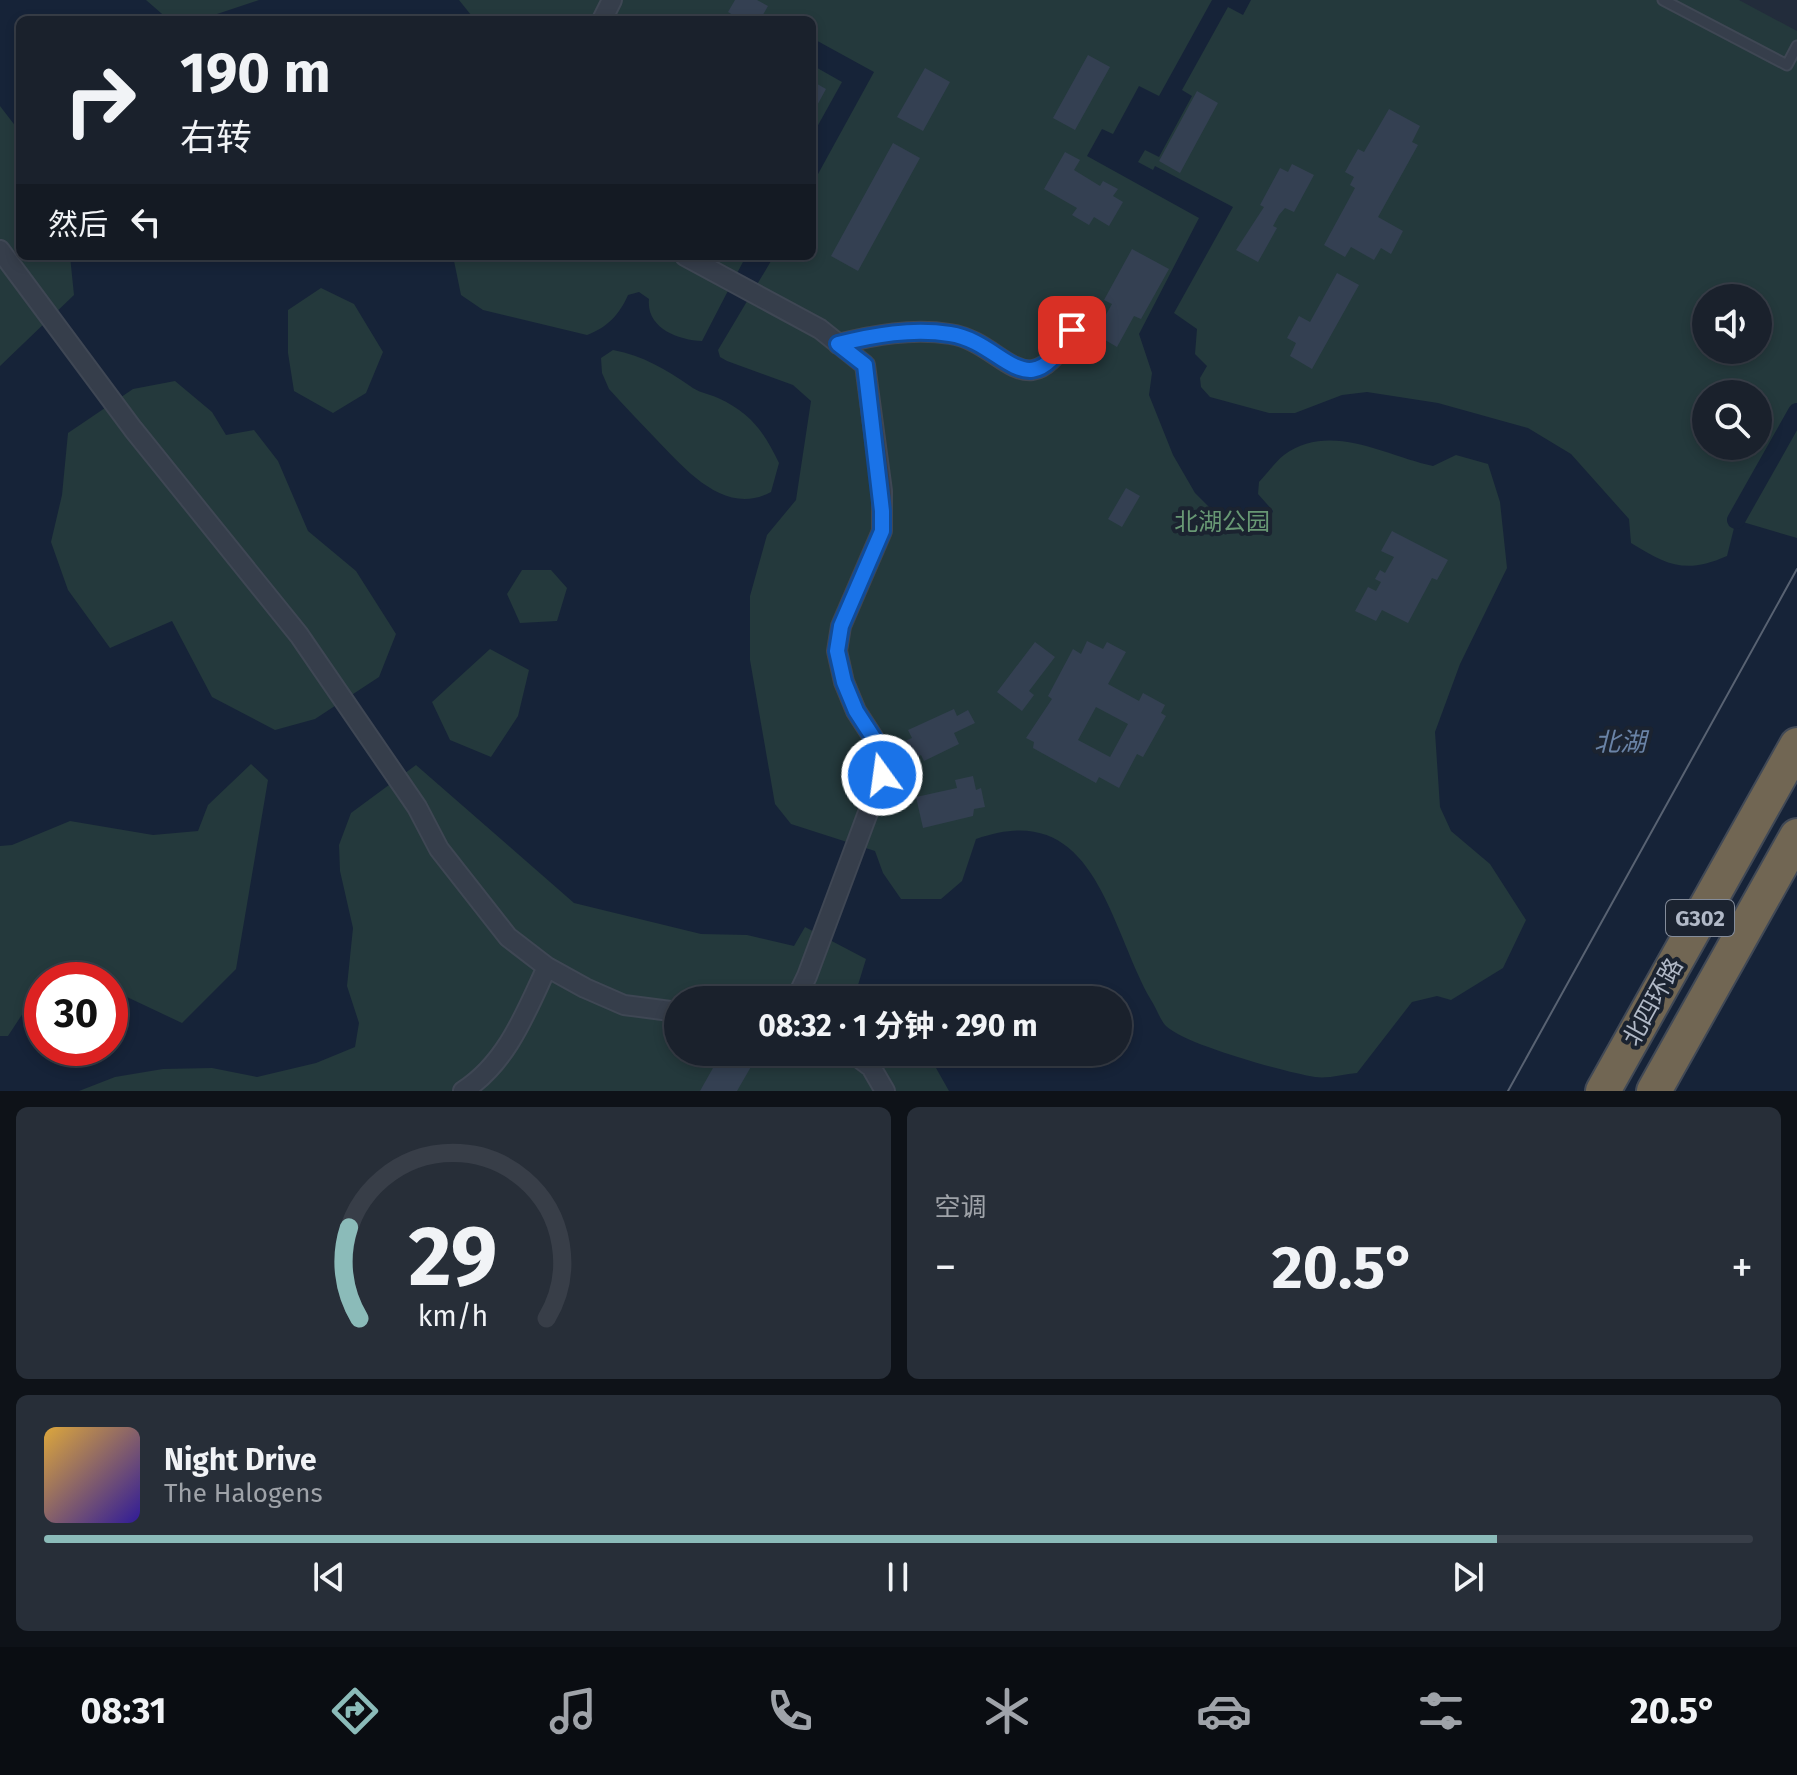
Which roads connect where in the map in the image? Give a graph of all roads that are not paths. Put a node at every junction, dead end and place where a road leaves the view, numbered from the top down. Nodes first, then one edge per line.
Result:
1 (1663, 0) edge
2 (1797, 46) edge
3 (0, 250) edge
4 (692, 260) edge
5 (1072, 330) dead end
6 (838, 344) junction
7 (1797, 745) edge
8 (1797, 836) edge
9 (547, 967) junction
10 (802, 986) edge
11 (664, 1010) edge
12 (870, 1066) edge
13 (463, 1091) edge
14 (885, 1091) edge
15 (1603, 1091) edge
16 (1654, 1091) edge

1 - 2 lane
3 - 9 street
4 - 6 street
5 - 6 street
6 - 10 street
7 - 15 highway, 北四环路 / G302
8 - 16 highway, 北四环路 / G302
9 - 11 street
9 - 13 street
12 - 14 street

